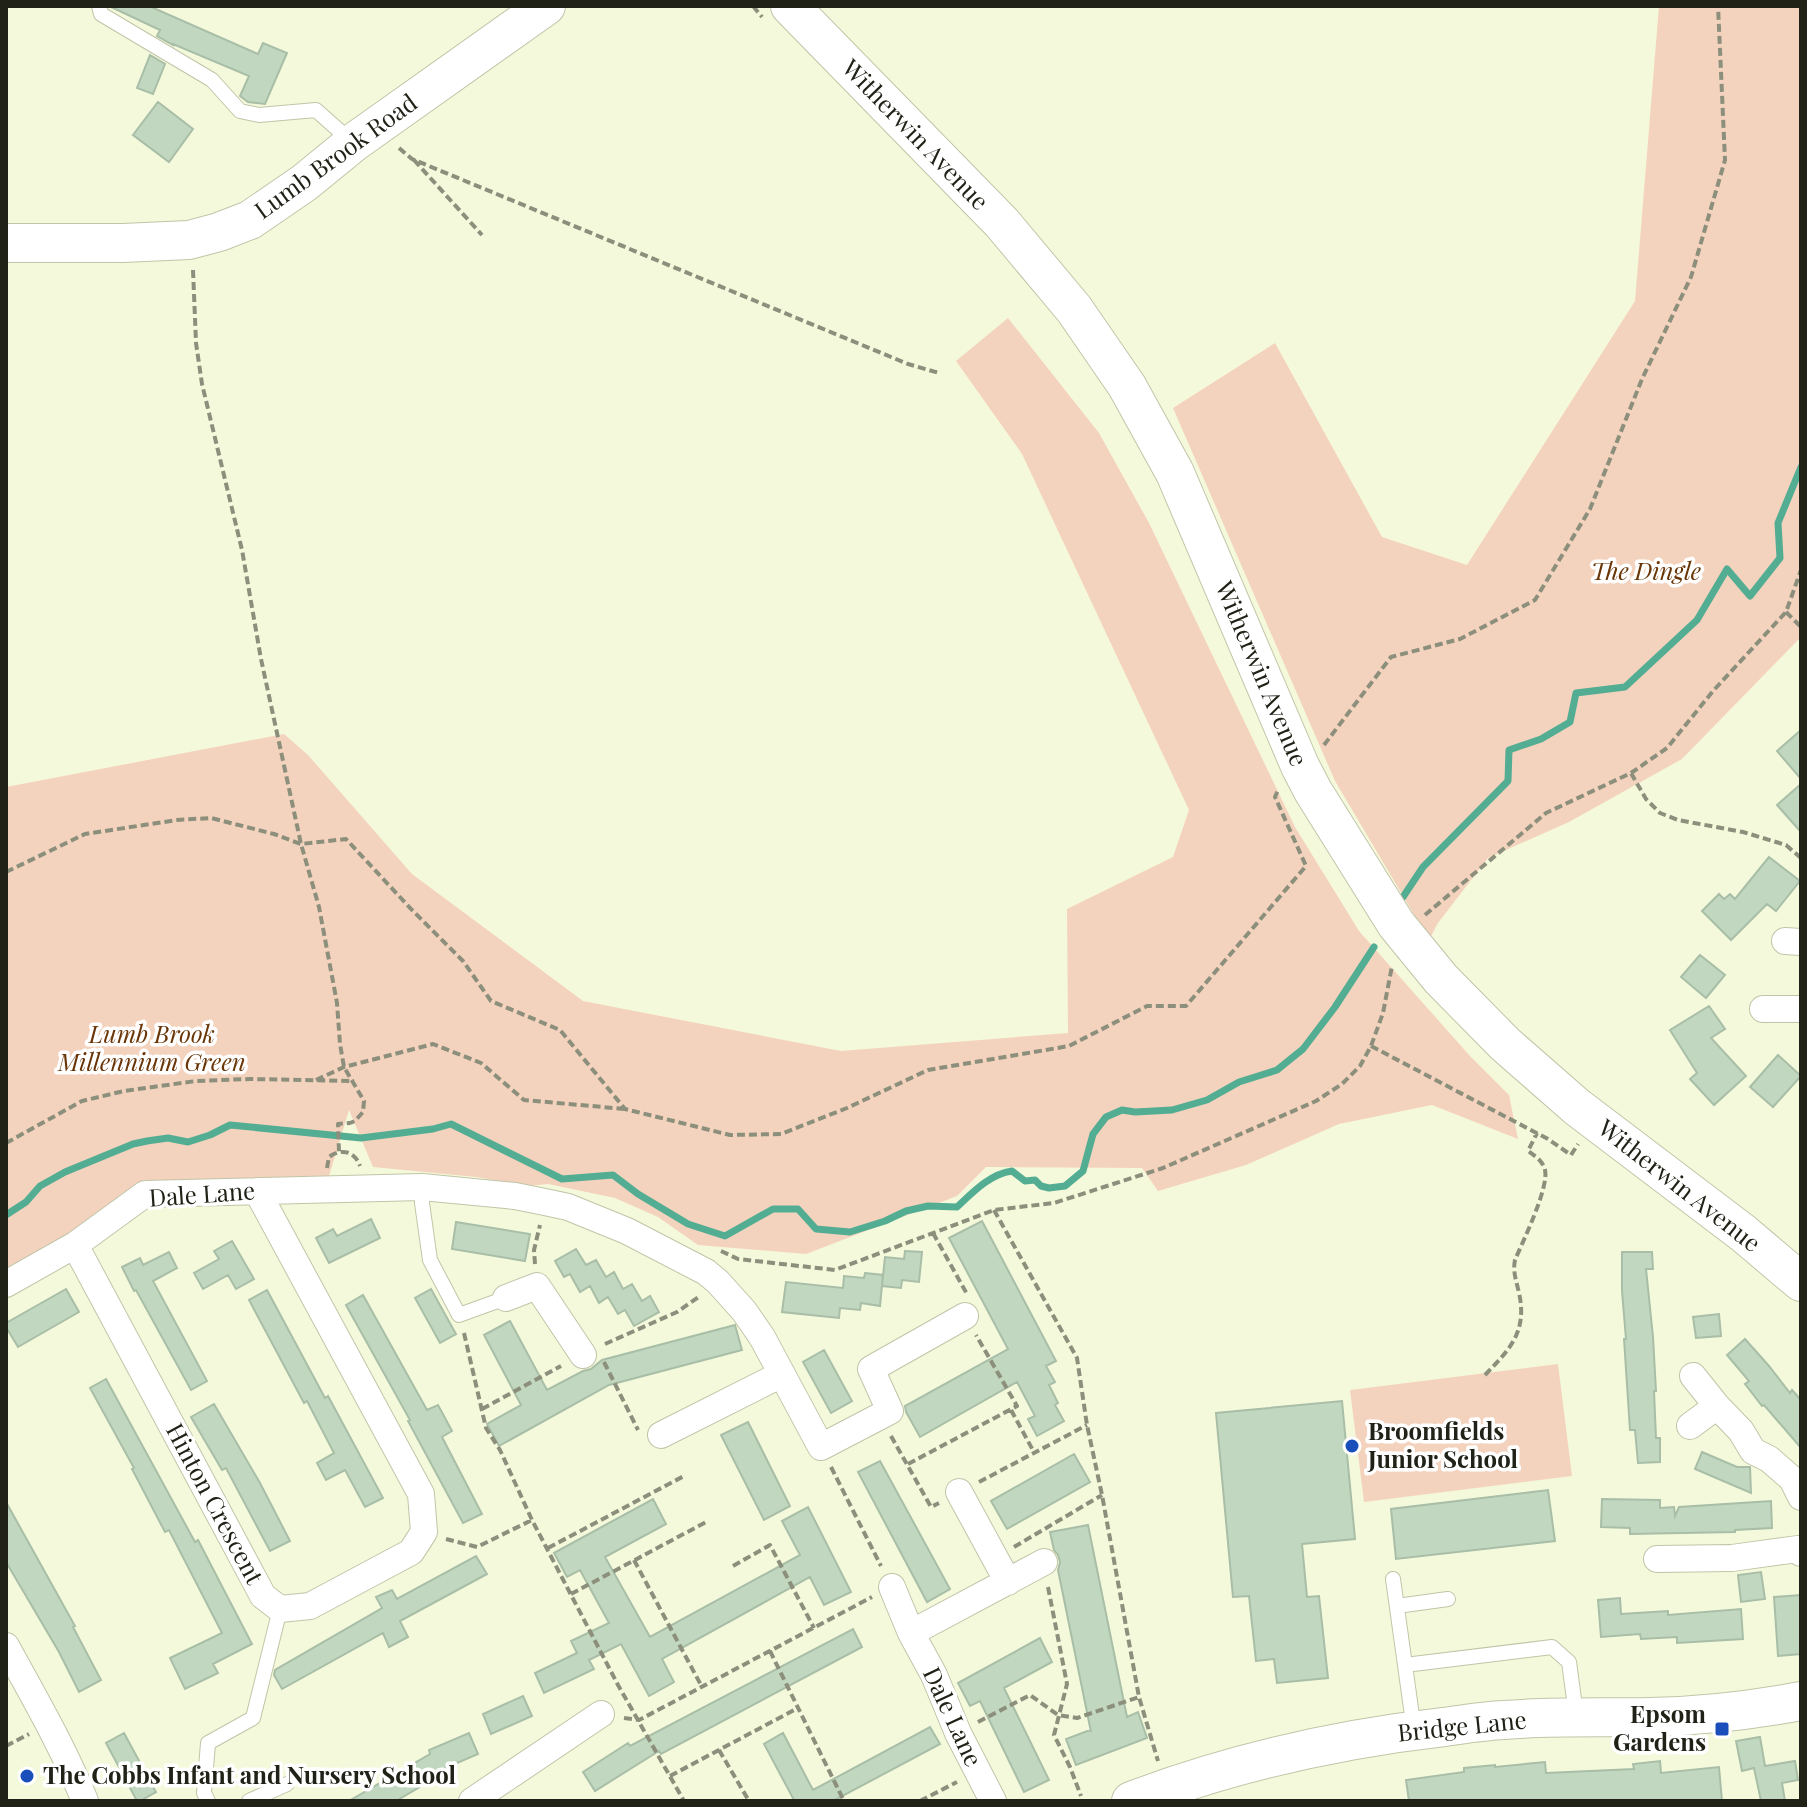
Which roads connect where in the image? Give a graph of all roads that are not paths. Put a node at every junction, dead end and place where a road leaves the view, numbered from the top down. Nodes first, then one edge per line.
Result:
1 (99, 6) edge
2 (546, 6) edge
3 (790, 6) edge
4 (367, 134) junction
5 (6, 243) edge
6 (1763, 1009) dead end
7 (1801, 1009) edge
8 (422, 1187) junction
9 (257, 1191) junction
10 (75, 1245) junction
11 (1801, 1282) edge
12 (6, 1284) edge
13 (506, 1298) joint
14 (969, 1309) road end
15 (594, 1358) road end
16 (782, 1374) junction
17 (1693, 1376) dead end
18 (1717, 1406) junction
19 (1690, 1426) dead end
20 (652, 1439) road end
21 (959, 1492) road end
22 (1801, 1497) edge
23 (1800, 1547) edge
24 (1657, 1559) dead end
25 (1044, 1562) road end
26 (1393, 1579) dead end
27 (1008, 1582) junction
28 (892, 1587) road end
29 (1448, 1599) dead end
30 (1397, 1606) junction
31 (280, 1609) junction
32 (911, 1633) junction
33 (6, 1646) edge
34 (1405, 1665) junction
35 (1801, 1701) edge
36 (601, 1714) dead end
37 (1576, 1718) junction
38 (1414, 1730) junction
39 (287, 1784) dead end
40 (206, 1797) edge
41 (85, 1801) edge
42 (190, 1801) edge
43 (249, 1801) edge
44 (472, 1801) edge
45 (993, 1801) edge
46 (1131, 1801) edge

1 - 4 lane
2 - 4 street, Lumb Brook Road
3 - 11 street, Witherwin Avenue
4 - 5 street, Lumb Brook Road
6 - 7 street
8 - 9 street, Dale Lane
8 - 13 lane
8 - 16 street, Dale Lane
9 - 10 street, Dale Lane
9 - 31 street, Hinton Crescent
10 - 12 street, Dale Lane
10 - 31 street, Hinton Crescent
13 - 15 street
14 - 16 street, Dale Lane
16 - 20 street
17 - 18 street
18 - 19 street
18 - 22 street
21 - 27 street
23 - 24 street
25 - 27 street
26 - 30 lane
27 - 32 street
28 - 32 street, Dale Lane
29 - 30 lane
30 - 34 lane
31 - 40 lane
32 - 45 street, Dale Lane
33 - 41 street
34 - 37 lane
34 - 38 lane
35 - 37 street, Bridge Lane
36 - 44 street
37 - 38 street, Bridge Lane
38 - 46 street, Bridge Lane
39 - 43 lane
40 - 42 lane

